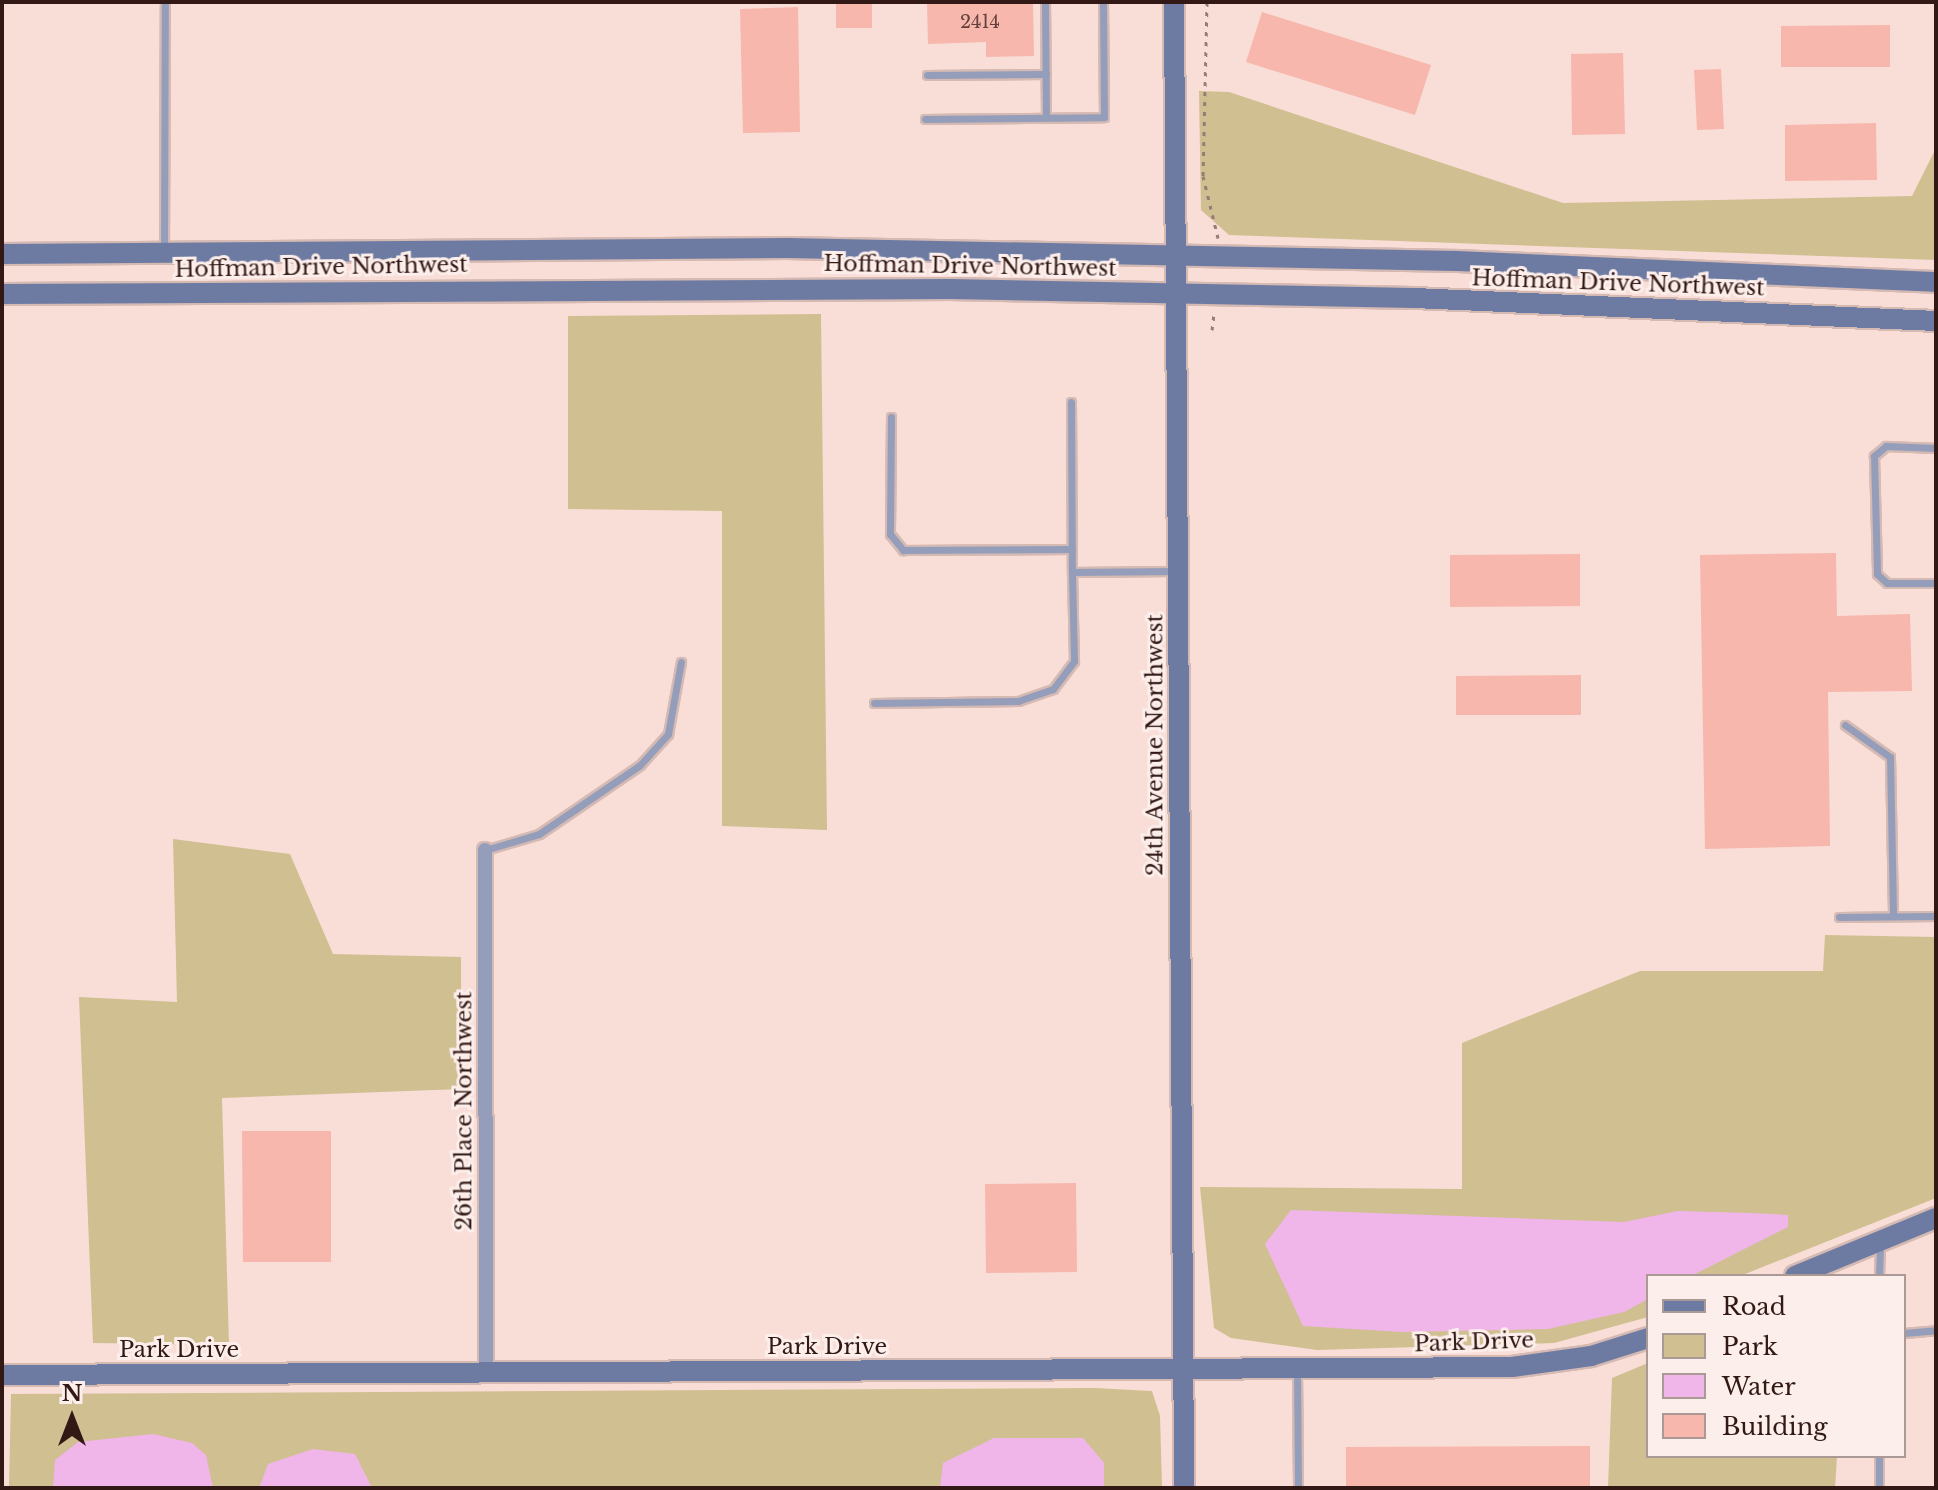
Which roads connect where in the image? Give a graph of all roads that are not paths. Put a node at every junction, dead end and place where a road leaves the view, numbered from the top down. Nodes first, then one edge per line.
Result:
1 (165, 2) edge
2 (1045, 2) edge
3 (1103, 2) edge
4 (1174, 2) edge
5 (1046, 74) junction
6 (927, 75) dead end
7 (1046, 117) junction
8 (925, 119) dead end
9 (164, 252) junction
10 (1176, 253) junction
11 (2, 254) edge
12 (1936, 282) edge
13 (1176, 293) junction
14 (2, 294) edge
15 (1936, 321) edge
16 (1071, 402) dead end
17 (891, 417) dead end
18 (1936, 448) edge
19 (1072, 549) junction
20 (1178, 571) junction
21 (1072, 572) junction
22 (1936, 583) edge
23 (681, 662) dead end
24 (874, 703) dead end
25 (1845, 725) dead end
26 (485, 850) joint
27 (1893, 916) junction
28 (1936, 916) edge
29 (1839, 917) dead end
30 (1936, 1218) edge
31 (1880, 1240) junction
32 (1800, 1274) edge
33 (1879, 1274) edge
34 (1936, 1330) edge
35 (1906, 1333) edge
36 (1646, 1338) edge
37 (1297, 1368) junction
38 (1183, 1369) junction
39 (486, 1373) junction
40 (2, 1375) edge
41 (1879, 1458) edge
42 (1184, 1488) edge
43 (1298, 1488) edge
44 (1879, 1488) edge

1 - 9 lane
2 - 5 lane
3 - 7 lane
4 - 10 main road, 24th Avenue Northwest
5 - 6 lane
5 - 7 lane
7 - 8 lane
9 - 10 main road, Hoffman Drive Northwest
9 - 11 main road, Hoffman Drive Northwest
10 - 12 main road, Hoffman Drive Northwest
10 - 13 main road, 24th Avenue Northwest
13 - 14 main road, Hoffman Drive Northwest
13 - 15 main road, Hoffman Drive Northwest
13 - 20 main road, 24th Avenue Northwest
16 - 19 lane
17 - 19 lane
18 - 22 lane
19 - 21 lane
20 - 21 lane
20 - 38 main road, 24th Avenue Northwest
21 - 24 lane
23 - 26 lane
25 - 27 lane
26 - 39 street, 26th Place Northwest
27 - 28 lane
27 - 29 lane
30 - 31 main road
31 - 32 main road
31 - 33 lane
34 - 35 lane
36 - 37 main road, Park Drive
37 - 38 main road, Park Drive
37 - 43 lane
38 - 39 main road, Park Drive
38 - 42 main road, 24th Avenue Northwest
39 - 40 main road, Park Drive
41 - 44 lane

